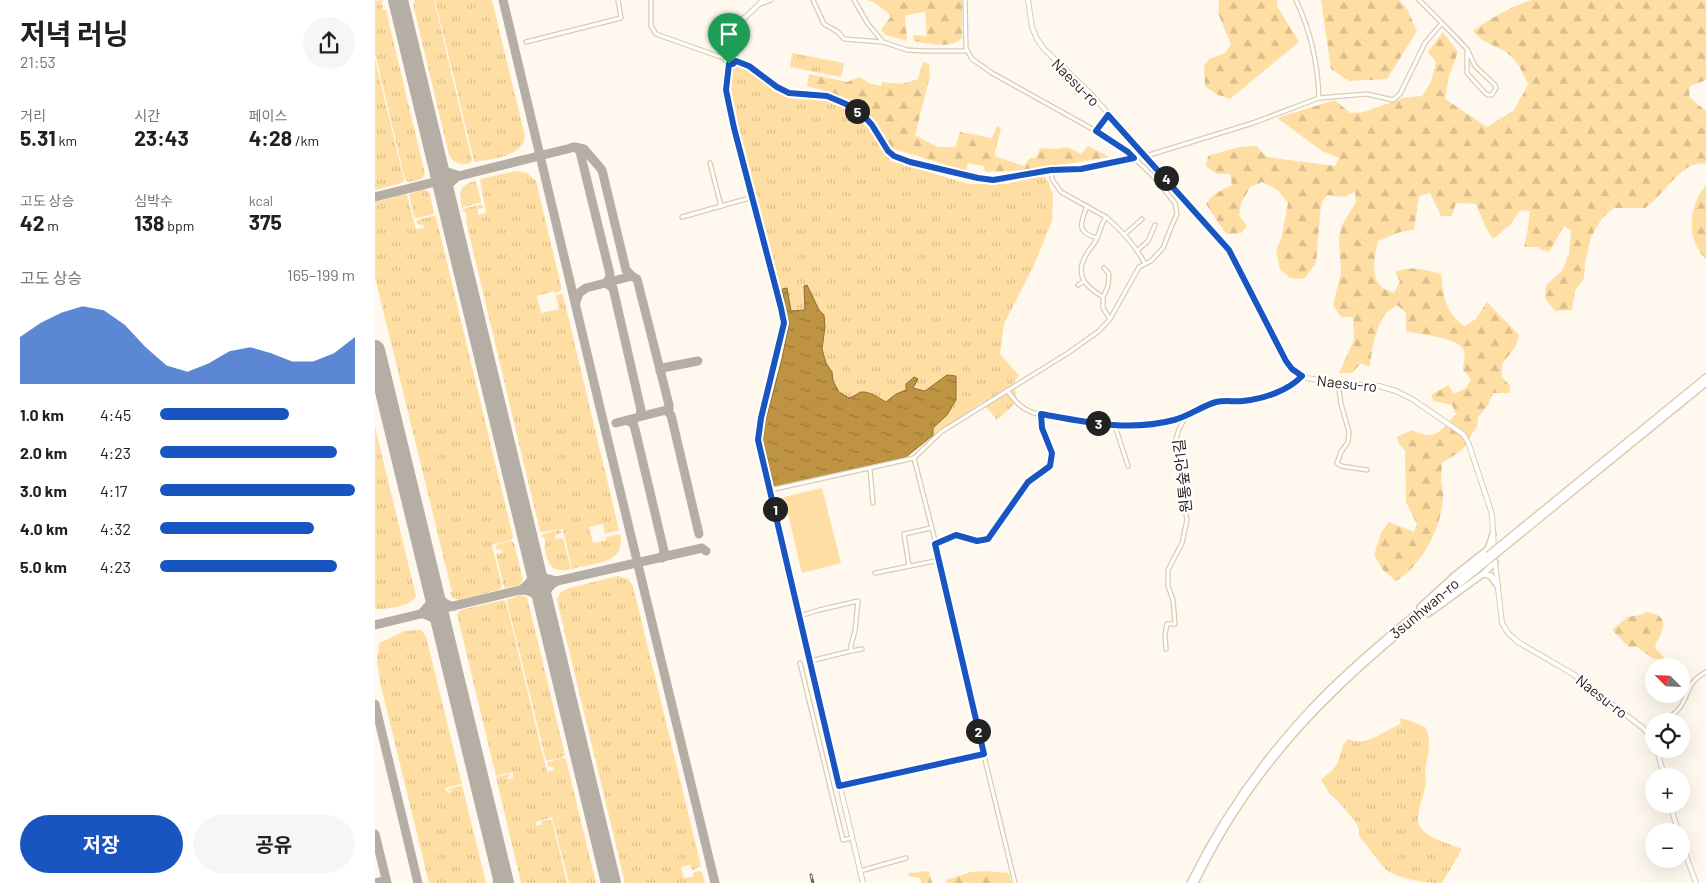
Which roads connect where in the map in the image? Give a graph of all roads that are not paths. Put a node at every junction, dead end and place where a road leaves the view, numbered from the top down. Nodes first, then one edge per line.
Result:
1 (618, 0) edge
2 (651, 0) edge
3 (763, 0) edge
4 (771, 0) edge
5 (813, 0) edge
6 (854, 0) edge
7 (965, 0) edge
8 (1029, 0) edge
9 (1296, 0) edge
10 (1419, 0) edge
11 (758, 5) junction
12 (1442, 23) junction
13 (526, 42) dead end
14 (883, 42) junction
15 (1467, 48) junction
16 (967, 51) junction
17 (732, 54) junction
18 (725, 59) junction
19 (736, 61) junction
20 (729, 64) junction
21 (1319, 98) junction
22 (1108, 115) junction
23 (1096, 131) junction
24 (1145, 156) junction
25 (1134, 158) junction
26 (710, 163) dead end
27 (1051, 170) junction
28 (753, 197) junction
29 (721, 206) junction
30 (1087, 206) junction
31 (682, 217) dead end
32 (1106, 217) junction
33 (1142, 219) dead end
34 (1155, 225) dead end
35 (1125, 235) junction
36 (1097, 238) junction
37 (1137, 251) junction
38 (1145, 264) junction
39 (1104, 268) dead end
40 (1083, 282) junction
41 (1078, 285) dead end
42 (1103, 297) junction
43 (1110, 319) junction
44 (1302, 376) junction
45 (1706, 377) edge
46 (1338, 383) junction
47 (1706, 383) edge
48 (1007, 390) junction
49 (1041, 414) junction
50 (1186, 416) junction
51 (1115, 426) junction
52 (913, 458) junction
53 (1128, 466) dead end
54 (870, 469) junction
55 (1367, 470) dead end
56 (770, 490) junction
57 (873, 503) dead end
58 (931, 528) junction
59 (1493, 534) junction
60 (935, 544) junction
61 (1498, 549) junction
62 (1490, 558) junction
63 (939, 560) junction
64 (909, 566) junction
65 (875, 573) dead end
66 (1483, 574) junction
67 (1497, 585) junction
68 (800, 616) junction
69 (1395, 634) junction
70 (862, 649) dead end
71 (1166, 649) dead end
72 (851, 651) junction
73 (809, 661) junction
74 (800, 663) dead end
75 (1706, 672) edge
76 (1674, 713) edge
77 (1645, 731) edge
78 (984, 754) junction
79 (839, 786) junction
80 (852, 838) junction
81 (906, 858) dead end
82 (1690, 867) edge
83 (860, 872) junction
84 (863, 883) edge
85 (1015, 883) edge
86 (1190, 883) edge
87 (1195, 883) edge
88 (1696, 883) edge

1 - 13 street
2 - 18 street
3 - 11 street
4 - 11 street
5 - 14 street
6 - 14 street
7 - 16 street
8 - 22 street, Naesu-ro
9 - 21 street
10 - 12 street
11 - 17 street
12 - 15 street
12 - 21 street
14 - 16 street
15 - 15 street
16 - 23 street
17 - 18 street
17 - 19 street
18 - 20 street
19 - 20 street
19 - 27 street
20 - 28 street
21 - 24 street
22 - 23 street
22 - 24 street, Naesu-ro
23 - 25 street
24 - 44 street, Naesu-ro
25 - 27 street
25 - 38 street
26 - 29 street
27 - 30 street
28 - 29 street
28 - 56 street
29 - 31 street
30 - 32 street
30 - 36 street
32 - 35 street
32 - 36 street
33 - 35 street
34 - 37 street
35 - 37 street
36 - 40 street
37 - 38 street
38 - 43 street
39 - 42 street
40 - 41 street
40 - 42 street
42 - 43 street
43 - 48 street
44 - 46 street, Naesu-ro
44 - 50 street
45 - 61 highway, 3sunhwan-ro
46 - 55 street
46 - 59 street, Naesu-ro
47 - 61 highway, 3sunhwan-ro
48 - 49 street
48 - 52 street
49 - 51 street
49 - 60 street
50 - 51 street
50 - 71 street, 원통숲안1길
51 - 53 street
52 - 54 street
52 - 58 street
54 - 56 street
54 - 57 street
56 - 68 street
58 - 60 street
58 - 64 street
59 - 61 street, Naesu-ro
59 - 62 highway
60 - 63 street
61 - 62 highway, 3sunhwan-ro, bridge
61 - 62 street, Naesu-ro
62 - 66 highway
62 - 67 street, Naesu-ro
62 - 69 highway, 3sunhwan-ro
63 - 64 street
63 - 78 street
64 - 65 street
66 - 67 highway
66 - 69 highway
67 - 77 street, Naesu-ro
68 - 72 street
68 - 73 street
69 - 86 highway, 3sunhwan-ro
69 - 87 highway, 3sunhwan-ro
70 - 72 street
72 - 73 street
73 - 79 street
74 - 80 street
75 - 76 street
78 - 79 street
78 - 85 street
79 - 80 street
80 - 83 street
81 - 83 street
82 - 88 street
83 - 84 street

